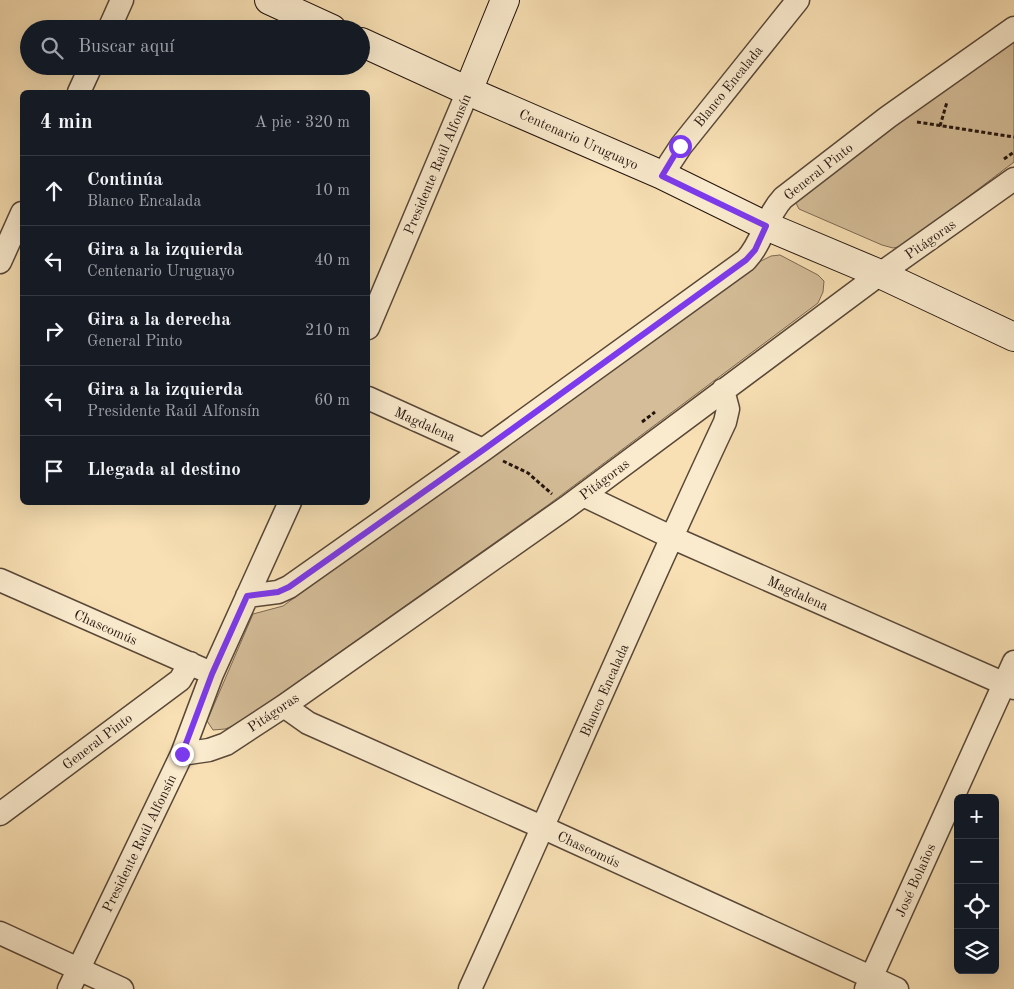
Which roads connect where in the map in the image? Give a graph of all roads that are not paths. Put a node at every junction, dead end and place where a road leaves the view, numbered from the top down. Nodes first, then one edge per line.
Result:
1 (122, 0) edge
2 (269, 0) edge
3 (505, 0) edge
4 (798, 0) edge
5 (112, 20) edge
6 (312, 20) edge
7 (1014, 28) edge
8 (370, 46) edge
9 (87, 75) edge
10 (80, 90) edge
11 (468, 91) junction
12 (662, 176) junction
13 (1014, 179) edge
14 (20, 217) edge
15 (766, 226) junction
16 (12, 234) edge
17 (0, 262) edge
18 (880, 274) junction
19 (370, 323) edge
20 (1014, 337) edge
21 (723, 390) junction
22 (370, 399) edge
23 (483, 450) junction
24 (575, 501) junction
25 (289, 505) edge
26 (671, 537) junction
27 (0, 580) edge
28 (247, 596) junction
29 (1014, 662) edge
30 (190, 663) junction
31 (212, 674) junction
32 (1009, 686) edge
33 (284, 706) junction
34 (182, 754) junction
35 (0, 814) edge
36 (544, 828) junction
37 (0, 933) edge
38 (74, 979) edge
39 (868, 983) edge
40 (122, 989) edge
41 (470, 989) edge
42 (897, 989) edge

1 - 5 street
2 - 6 main road
3 - 11 main road, Presidente Raúl Alfonsín
4 - 12 street, Blanco Encalada
7 - 15 street, General Pinto
8 - 11 main road, Centenario Uruguayo
9 - 10 street
11 - 12 main road, Centenario Uruguayo
11 - 19 street, Presidente Raúl Alfonsín
12 - 15 main road, Centenario Uruguayo
13 - 18 street, Pitágoras
14 - 16 street
15 - 18 main road, Centenario Uruguayo
15 - 23 street, General Pinto
16 - 17 street
18 - 20 main road, Centenario Uruguayo
18 - 21 street, Pitágoras
21 - 24 street, Pitágoras
21 - 26 street, Blanco Encalada
22 - 23 street, Magdalena
23 - 28 street, General Pinto
24 - 26 street, Magdalena
24 - 33 street, Pitágoras
25 - 28 street, Presidente Raúl Alfonsín
26 - 32 street, Magdalena
26 - 36 street, Blanco Encalada
27 - 30 street, Chascomús
28 - 31 street, Presidente Raúl Alfonsín
29 - 32 street, José Bolaños
30 - 31 street, Chascomús
30 - 35 street, General Pinto
31 - 34 street, Presidente Raúl Alfonsín
32 - 39 street, José Bolaños
33 - 34 street, Pitágoras
33 - 36 street, Chascomús
34 - 38 street, Presidente Raúl Alfonsín
36 - 39 street, Chascomús
36 - 41 street, Blanco Encalada
37 - 38 street
38 - 40 street
39 - 42 street, Chascomús

